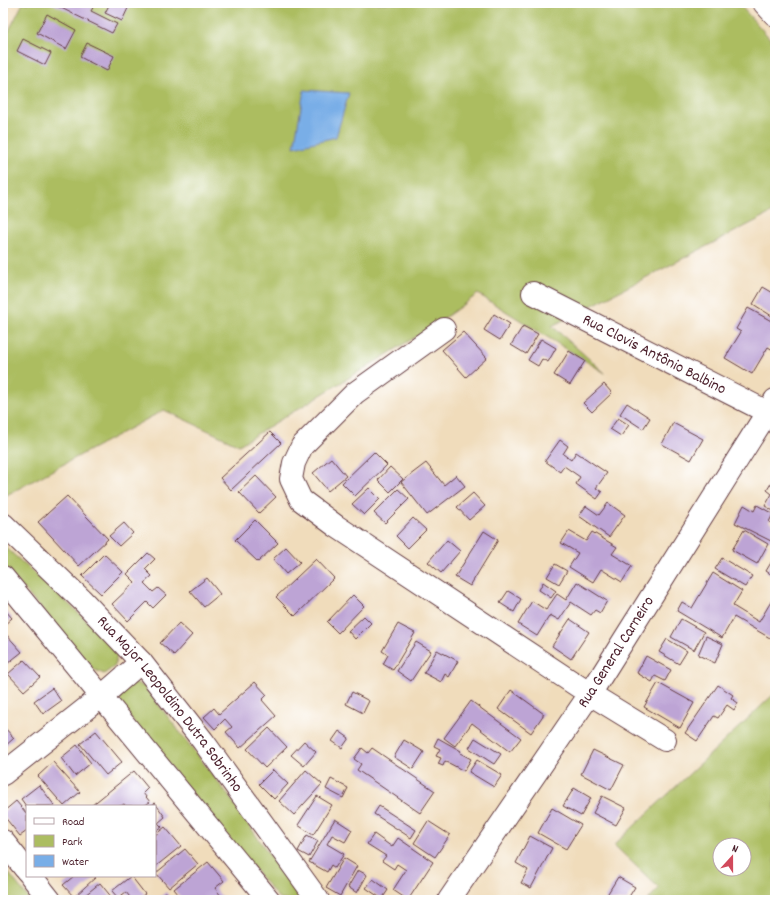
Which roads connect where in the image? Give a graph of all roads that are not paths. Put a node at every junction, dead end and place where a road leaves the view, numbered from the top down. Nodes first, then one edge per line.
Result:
1 (764, 3) edge
2 (775, 15) edge
3 (533, 293) dead end
4 (444, 328) dead end
5 (772, 409) edge
6 (3, 524) edge
7 (3, 577) edge
8 (141, 662) junction
9 (590, 694) junction
10 (102, 696) junction
11 (665, 740) dead end
12 (3, 774) edge
13 (3, 841) edge
14 (26, 870) edge
15 (32, 877) edge
16 (50, 900) edge
17 (269, 900) edge
18 (318, 900) edge
19 (449, 900) edge

1 - 2 main road
3 - 5 main road, Rua Clovis Antônio Balbino
4 - 9 main road
5 - 9 main road, Rua General Carneiro
6 - 8 main road, Rua Major Leopoldino Dutra Sobrinho
7 - 10 main road
8 - 10 main road
8 - 18 main road, Rua Major Leopoldino Dutra Sobrinho
9 - 11 main road
9 - 19 main road, Rua General Carneiro
10 - 12 main road
10 - 17 main road
13 - 14 main road
15 - 16 main road

